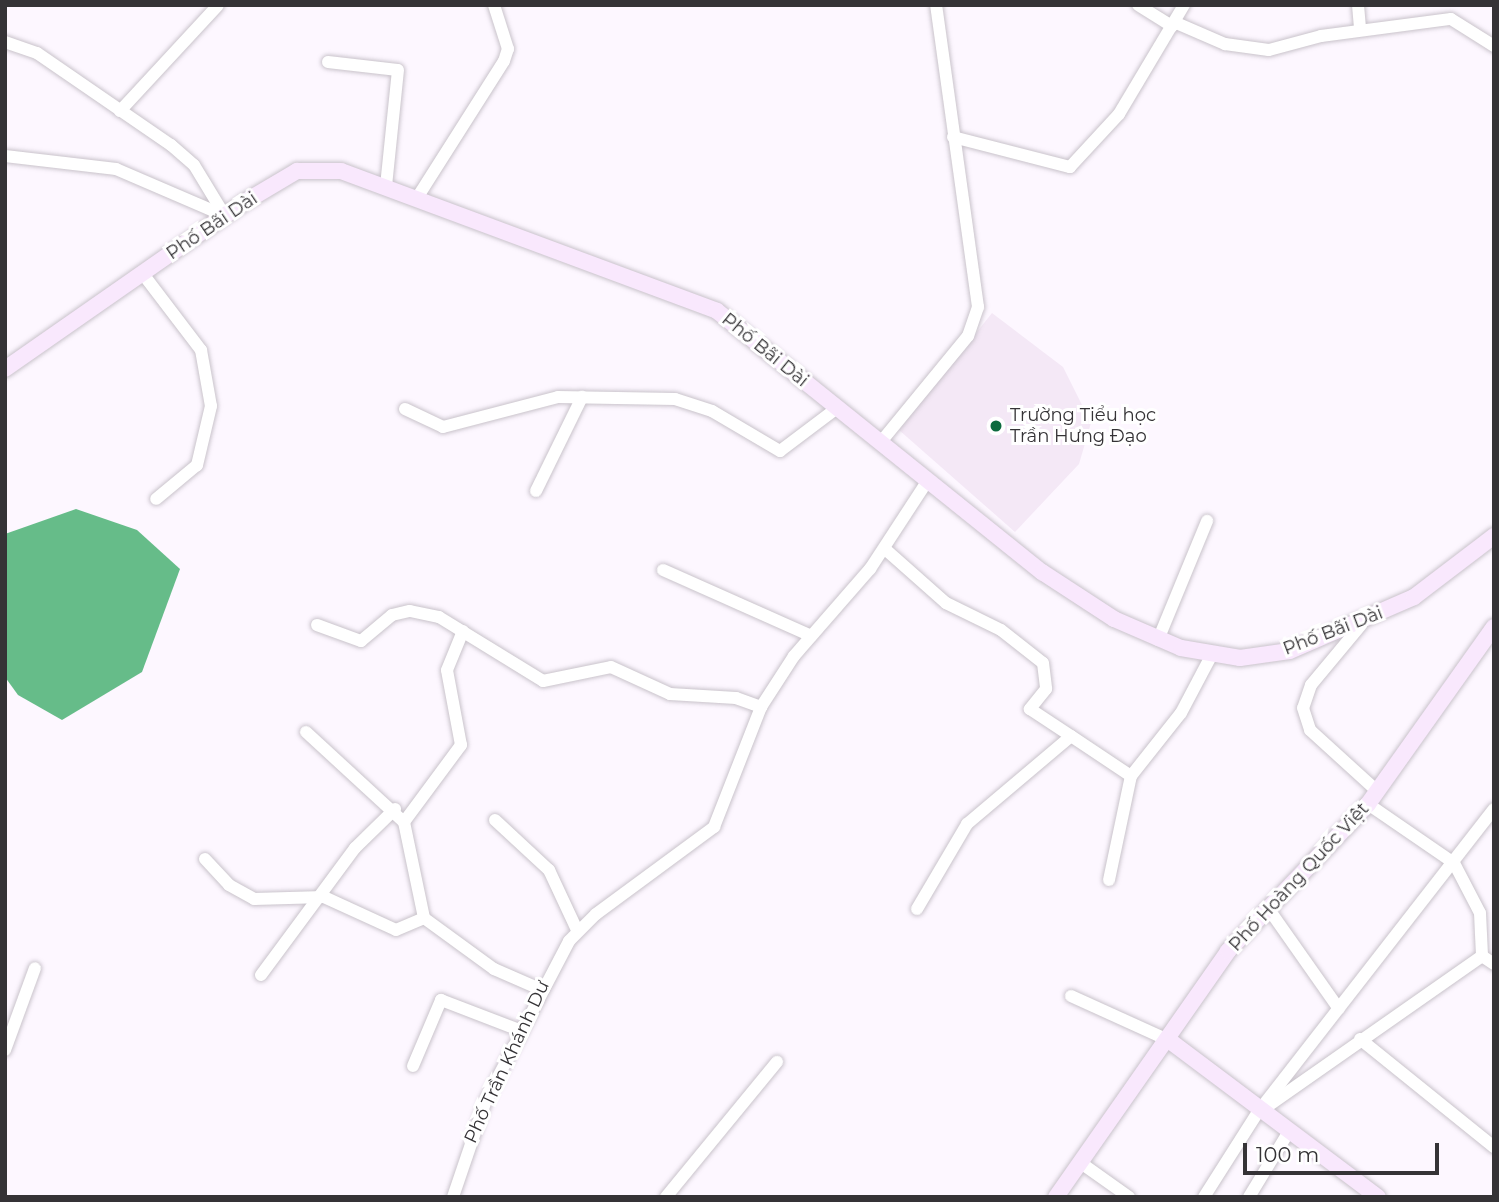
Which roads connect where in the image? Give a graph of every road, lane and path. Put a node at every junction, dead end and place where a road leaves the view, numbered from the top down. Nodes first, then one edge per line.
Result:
1 (218, 5) edge
2 (494, 5) edge
3 (936, 5) edge
4 (1138, 5) edge
5 (1184, 5) edge
6 (1359, 5) edge
7 (1173, 24) junction
8 (1360, 29) junction
9 (5, 42) edge
10 (1494, 46) edge
11 (328, 62) dead end
12 (120, 111) junction
13 (953, 137) junction
14 (5, 156) edge
15 (386, 187) junction
16 (417, 198) junction
17 (225, 216) junction
18 (144, 274) junction
19 (5, 369) edge
20 (582, 397) junction
21 (837, 408) junction
22 (405, 409) dead end
23 (880, 443) junction
24 (928, 480) junction
25 (536, 491) dead end
26 (156, 499) dead end
27 (1207, 522) dead end
28 (1494, 536) edge
29 (885, 549) junction
30 (663, 570) dead end
31 (317, 625) dead end
32 (1361, 625) junction
33 (463, 631) junction
34 (1491, 635) edge
35 (811, 636) junction
36 (1158, 640) junction
37 (1211, 656) junction
38 (761, 707) junction
39 (306, 732) dead end
40 (1071, 736) junction
41 (1131, 776) junction
42 (1372, 797) junction
43 (395, 809) junction
44 (1494, 809) edge
45 (495, 820) dead end
46 (404, 822) junction
47 (205, 859) dead end
48 (1454, 863) junction
49 (1109, 880) dead end
50 (324, 897) junction
51 (1268, 908) junction
52 (917, 909) dead end
53 (424, 918) junction
54 (577, 930) junction
55 (1482, 956) junction
56 (1494, 964) edge
57 (35, 968) dead end
58 (261, 975) dead end
59 (540, 989) junction
60 (1071, 996) dead end
61 (1339, 1009) junction
62 (519, 1030) junction
63 (1360, 1039) junction
64 (1170, 1041) junction
65 (5, 1050) edge
66 (777, 1062) dead end
67 (413, 1066) dead end
68 (1258, 1112) junction
69 (1288, 1133) junction
70 (1494, 1147) edge
71 (1081, 1163) junction
72 (453, 1197) edge
73 (667, 1197) edge
74 (1056, 1197) edge
75 (1129, 1197) edge
76 (1204, 1197) edge
77 (1249, 1197) edge
78 (1378, 1197) edge

1 - 12 street
2 - 16 street
3 - 13 street
4 - 7 street
5 - 7 street
6 - 8 street
7 - 8 street
7 - 13 street
8 - 10 street
9 - 12 street
11 - 15 street
12 - 17 street
13 - 23 street
14 - 17 street
15 - 16 street, Phố Bãi Dài
15 - 17 street, Phố Bãi Dài
16 - 21 street, Phố Bãi Dài
17 - 18 street, Phố Bãi Dài
18 - 19 street, Phố Bãi Dài
18 - 26 street
20 - 21 street
20 - 22 street
20 - 25 street
21 - 23 street, Phố Bãi Dài
23 - 24 street, Phố Bãi Dài
24 - 29 street, Phố Trần Khánh Dư
24 - 36 street, Phố Bãi Dài
27 - 36 street
28 - 32 street, Phố Bãi Dài
29 - 35 street, Phố Trần Khánh Dư
29 - 40 street
30 - 35 street
31 - 33 street
32 - 37 street, Phố Bãi Dài
32 - 42 street
33 - 38 street
33 - 46 street
34 - 42 street, Phố Hoàng Quốc Việt
35 - 38 street, Phố Trần Khánh Dư
36 - 37 street, Phố Bãi Dài
37 - 41 street
38 - 54 street, Phố Trần Khánh Dư
39 - 43 street
40 - 41 street
40 - 52 street
41 - 49 street
42 - 48 street
42 - 51 street, Phố Hoàng Quốc Việt
43 - 46 street
43 - 50 street
44 - 48 street
45 - 54 street
46 - 53 street
47 - 50 street
48 - 55 street
48 - 61 street
50 - 53 street
50 - 58 street
51 - 61 street
51 - 64 street, Phố Hoàng Quốc Việt
53 - 59 street
54 - 59 street, Phố Trần Khánh Dư
55 - 56 street
55 - 63 street
57 - 65 street
59 - 62 street, Phố Trần Khánh Dư
60 - 64 street
61 - 68 street
62 - 67 street
62 - 72 street, Phố Trần Khánh Dư
63 - 68 street
63 - 70 street
64 - 68 street
64 - 71 street, Phố Hoàng Quốc Việt
66 - 73 street
68 - 69 street
68 - 76 street
69 - 77 street
69 - 78 street
71 - 74 street, Phố Hoàng Quốc Việt
71 - 75 street

